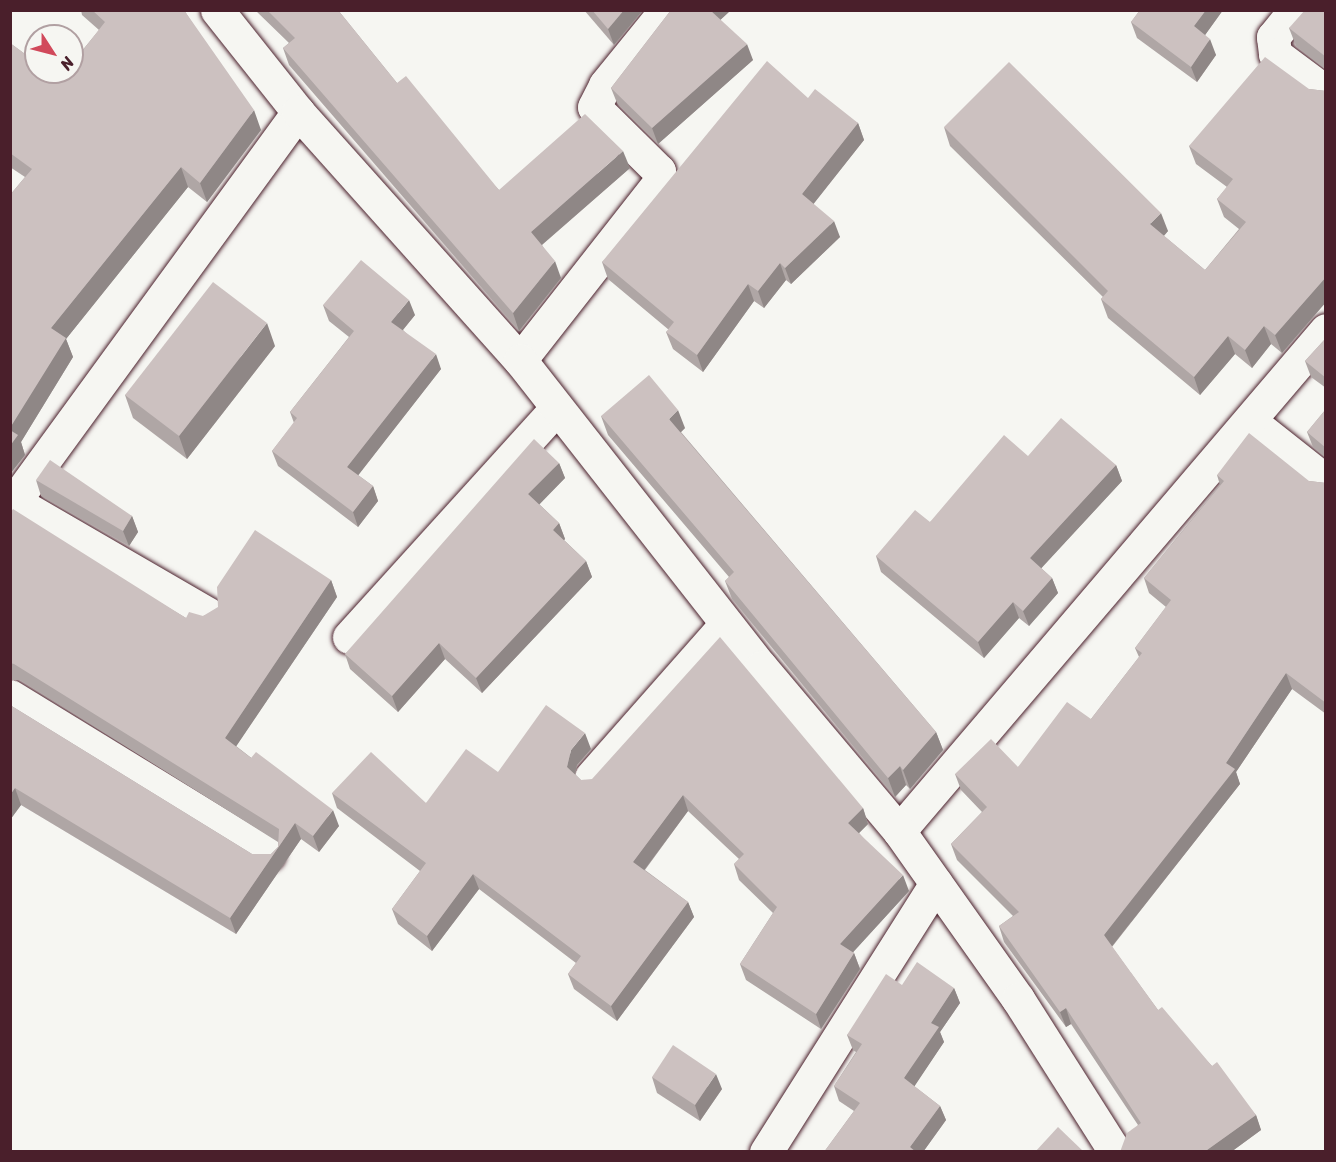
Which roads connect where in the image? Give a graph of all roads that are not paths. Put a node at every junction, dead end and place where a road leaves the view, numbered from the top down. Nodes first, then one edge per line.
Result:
1 (217, 10) edge
2 (666, 10) edge
3 (1295, 10) edge
4 (1326, 92) edge
5 (298, 112) junction
6 (1326, 330) edge
7 (520, 360) junction
8 (556, 409) junction
9 (1250, 421) junction
10 (1326, 481) edge
11 (13, 504) edge
12 (208, 614) edge
13 (726, 624) junction
14 (349, 637) dead end
15 (10, 696) edge
16 (591, 777) edge
17 (899, 831) junction
18 (268, 854) edge
19 (936, 883) junction
20 (766, 1152) edge
21 (1115, 1152) edge

1 - 5 street
2 - 7 street
3 - 4 street
5 - 7 street
5 - 11 street
6 - 9 street
7 - 8 street
8 - 13 street
8 - 14 street
9 - 10 street
9 - 17 street
11 - 12 street
13 - 16 street
13 - 17 street
15 - 18 street
17 - 19 street
19 - 20 street
19 - 21 street

